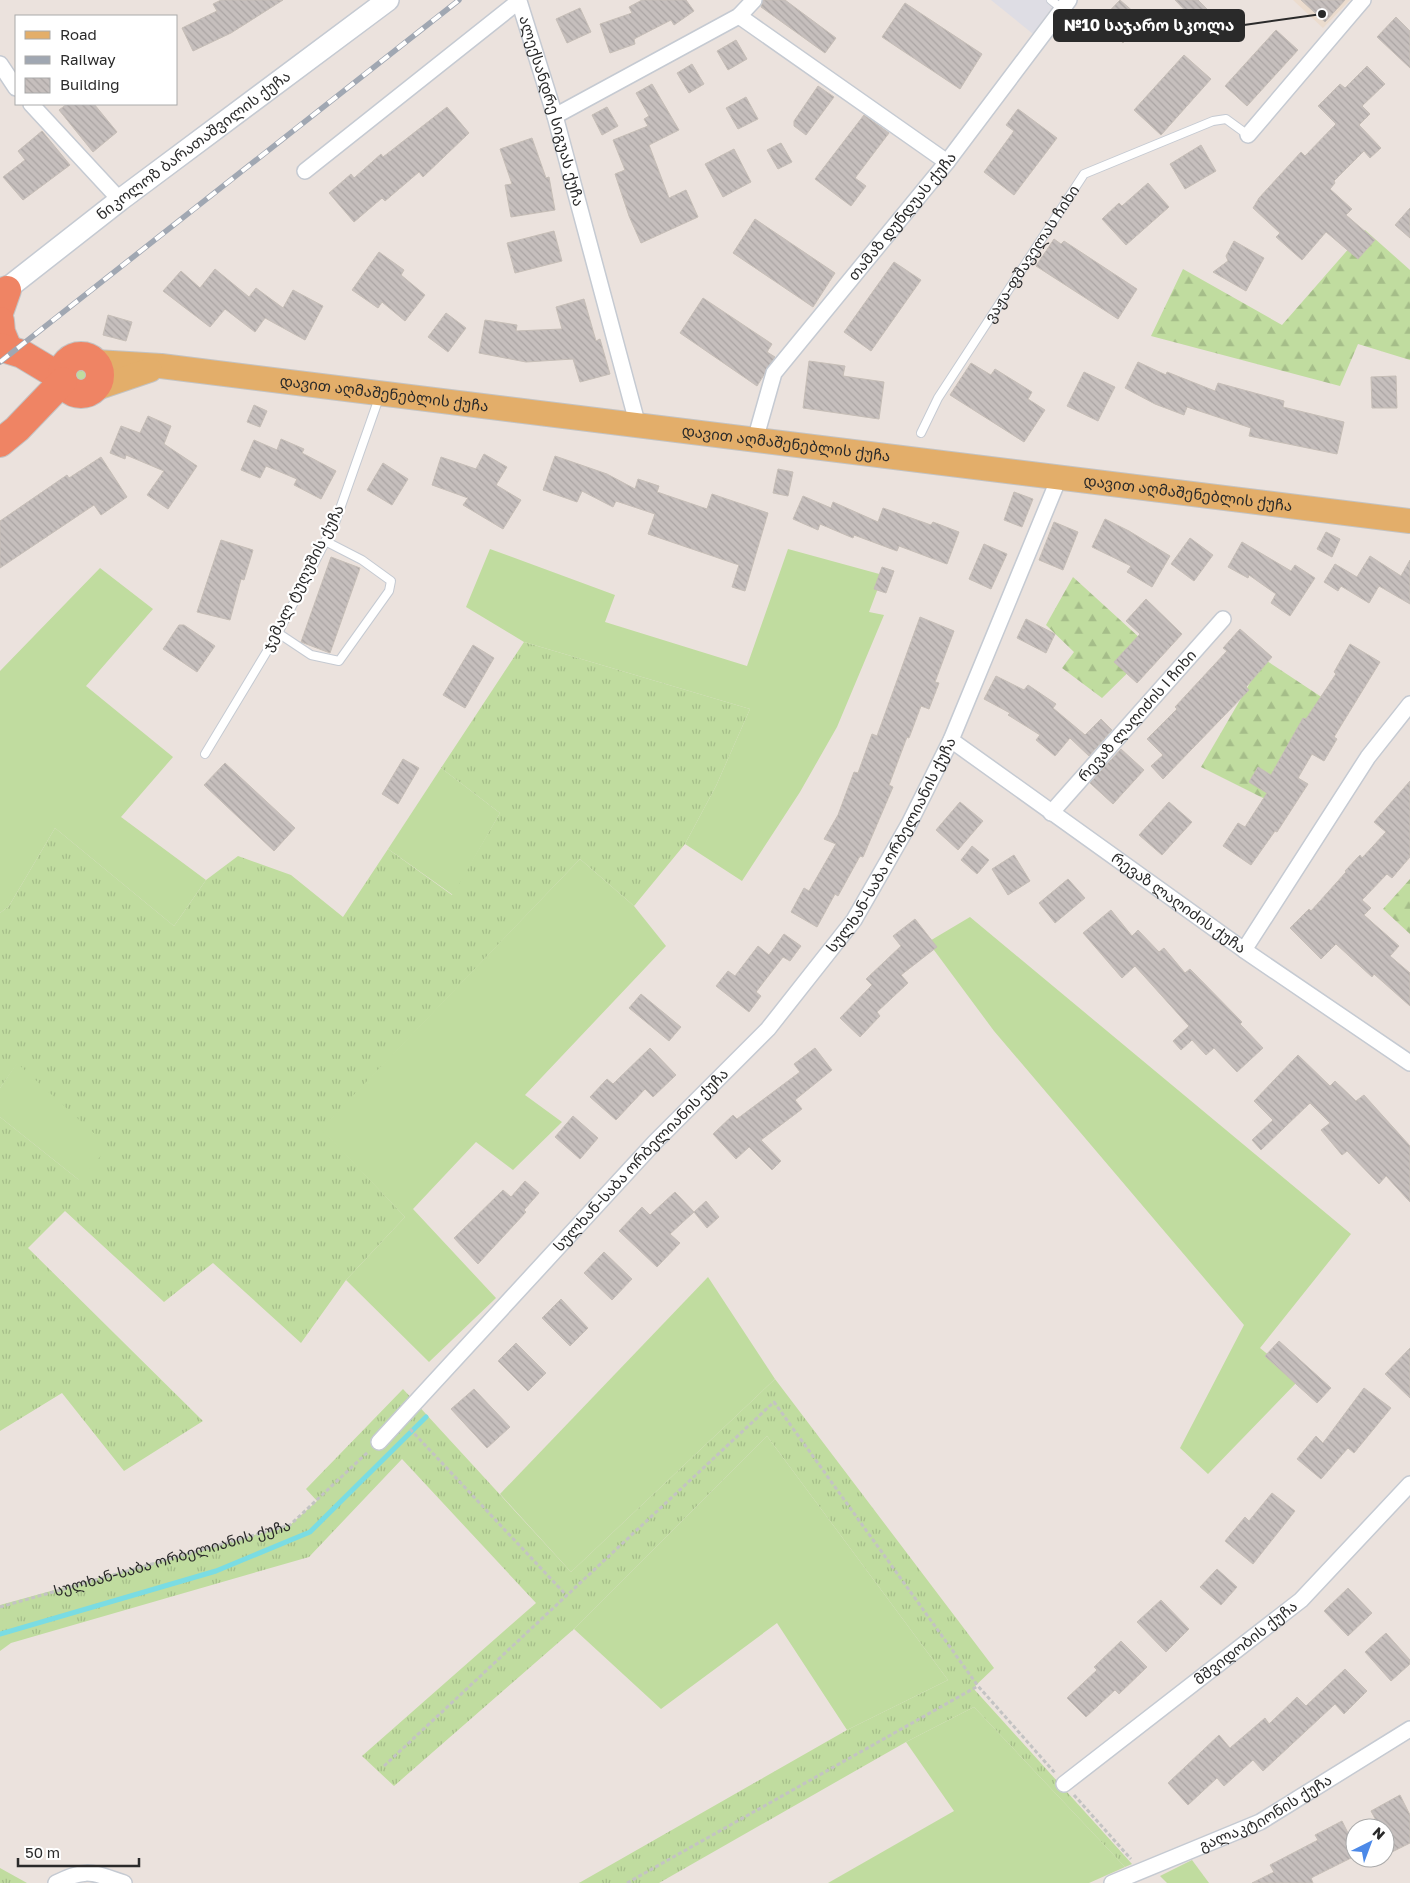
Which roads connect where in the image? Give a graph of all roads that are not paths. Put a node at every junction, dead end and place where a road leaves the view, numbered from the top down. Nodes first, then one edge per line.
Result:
1 (388, 0) edge
2 (754, 0) edge
3 (1363, 0) edge
4 (1061, 3) edge
5 (738, 16) junction
6 (0, 64) edge
7 (15, 86) edge
8 (32, 105) edge
9 (555, 116) junction
10 (1248, 135) joint
11 (947, 162) junction
12 (305, 171) dead end
13 (120, 200) junction
14 (2, 298) edge
15 (0, 320) edge
16 (10, 350) edge
17 (78, 377) junction
18 (381, 394) junction
19 (638, 426) junction
20 (921, 433) dead end
21 (9, 436) edge
22 (755, 440) junction
23 (1059, 478) junction
24 (1410, 522) edge
25 (325, 541) junction
26 (1223, 619) dead end
27 (278, 632) junction
28 (1410, 704) edge
29 (951, 740) junction
30 (205, 754) dead end
31 (1051, 812) junction
32 (1244, 950) junction
33 (1410, 1062) edge
34 (379, 1442) road end
35 (1410, 1484) edge
36 (1410, 1729) edge
37 (1064, 1784) road end
38 (1143, 1872) junction
39 (56, 1883) edge
40 (124, 1883) edge
41 (1112, 1883) edge
42 (1154, 1883) edge

1 - 13 street, ნიკოლოზ ბარათაშვილის ქუჩა
2 - 5 street
3 - 10 street, ვაჟა-ფშაველას ჩიხი
4 - 11 street, თამაზ დუნდუას ქუჩა
5 - 9 street
5 - 11 street
6 - 7 street
8 - 13 street
9 - 12 street, ალექსანდრე სიგუას ქუჩა
9 - 19 street, ალექსანდრე სიგუას ქუჩა
10 - 20 lane, ვაჟა-ფშაველას ჩიხი
11 - 22 street, თამაზ დუნდუას ქუჩა
13 - 14 street, ნიკოლოზ ბარათაშვილის ქუჩა
15 - 16 highway
16 - 17 highway
17 - 18 main road, დავით აღმაშენებლის ქუჩა
17 - 21 highway
18 - 19 main road, დავით აღმაშენებლის ქუჩა
18 - 25 lane, ჯემალ ტუღუშის ქუჩა
19 - 22 main road, დავით აღმაშენებლის ქუჩა
22 - 23 main road, დავით აღმაშენებლის ქუჩა
23 - 24 main road, დავით აღმაშენებლის ქუჩა
23 - 29 street, სულხან-საბა ორბელიანის ქუჩა
25 - 27 lane, ჯემალ ტუღუშის ქუჩა
25 - 27 lane
26 - 31 street, რევაზ ლაღიძის I ჩიხი
27 - 30 lane, ჯემალ ტუღუშის ქუჩა
28 - 32 street
29 - 31 street, რევაზ ლაღიძის ქუჩა
29 - 34 street, სულხან-საბა ორბელიანის ქუჩა
31 - 32 street, რევაზ ლაღიძის ქუჩა
32 - 33 street, რევაზ ლაღიძის ქუჩა
35 - 37 street, მშვიდობის ქუჩა
36 - 38 street, გალაკტიონის ქუჩა
38 - 41 street, გალაკტიონის ქუჩა
38 - 42 street
39 - 40 street

